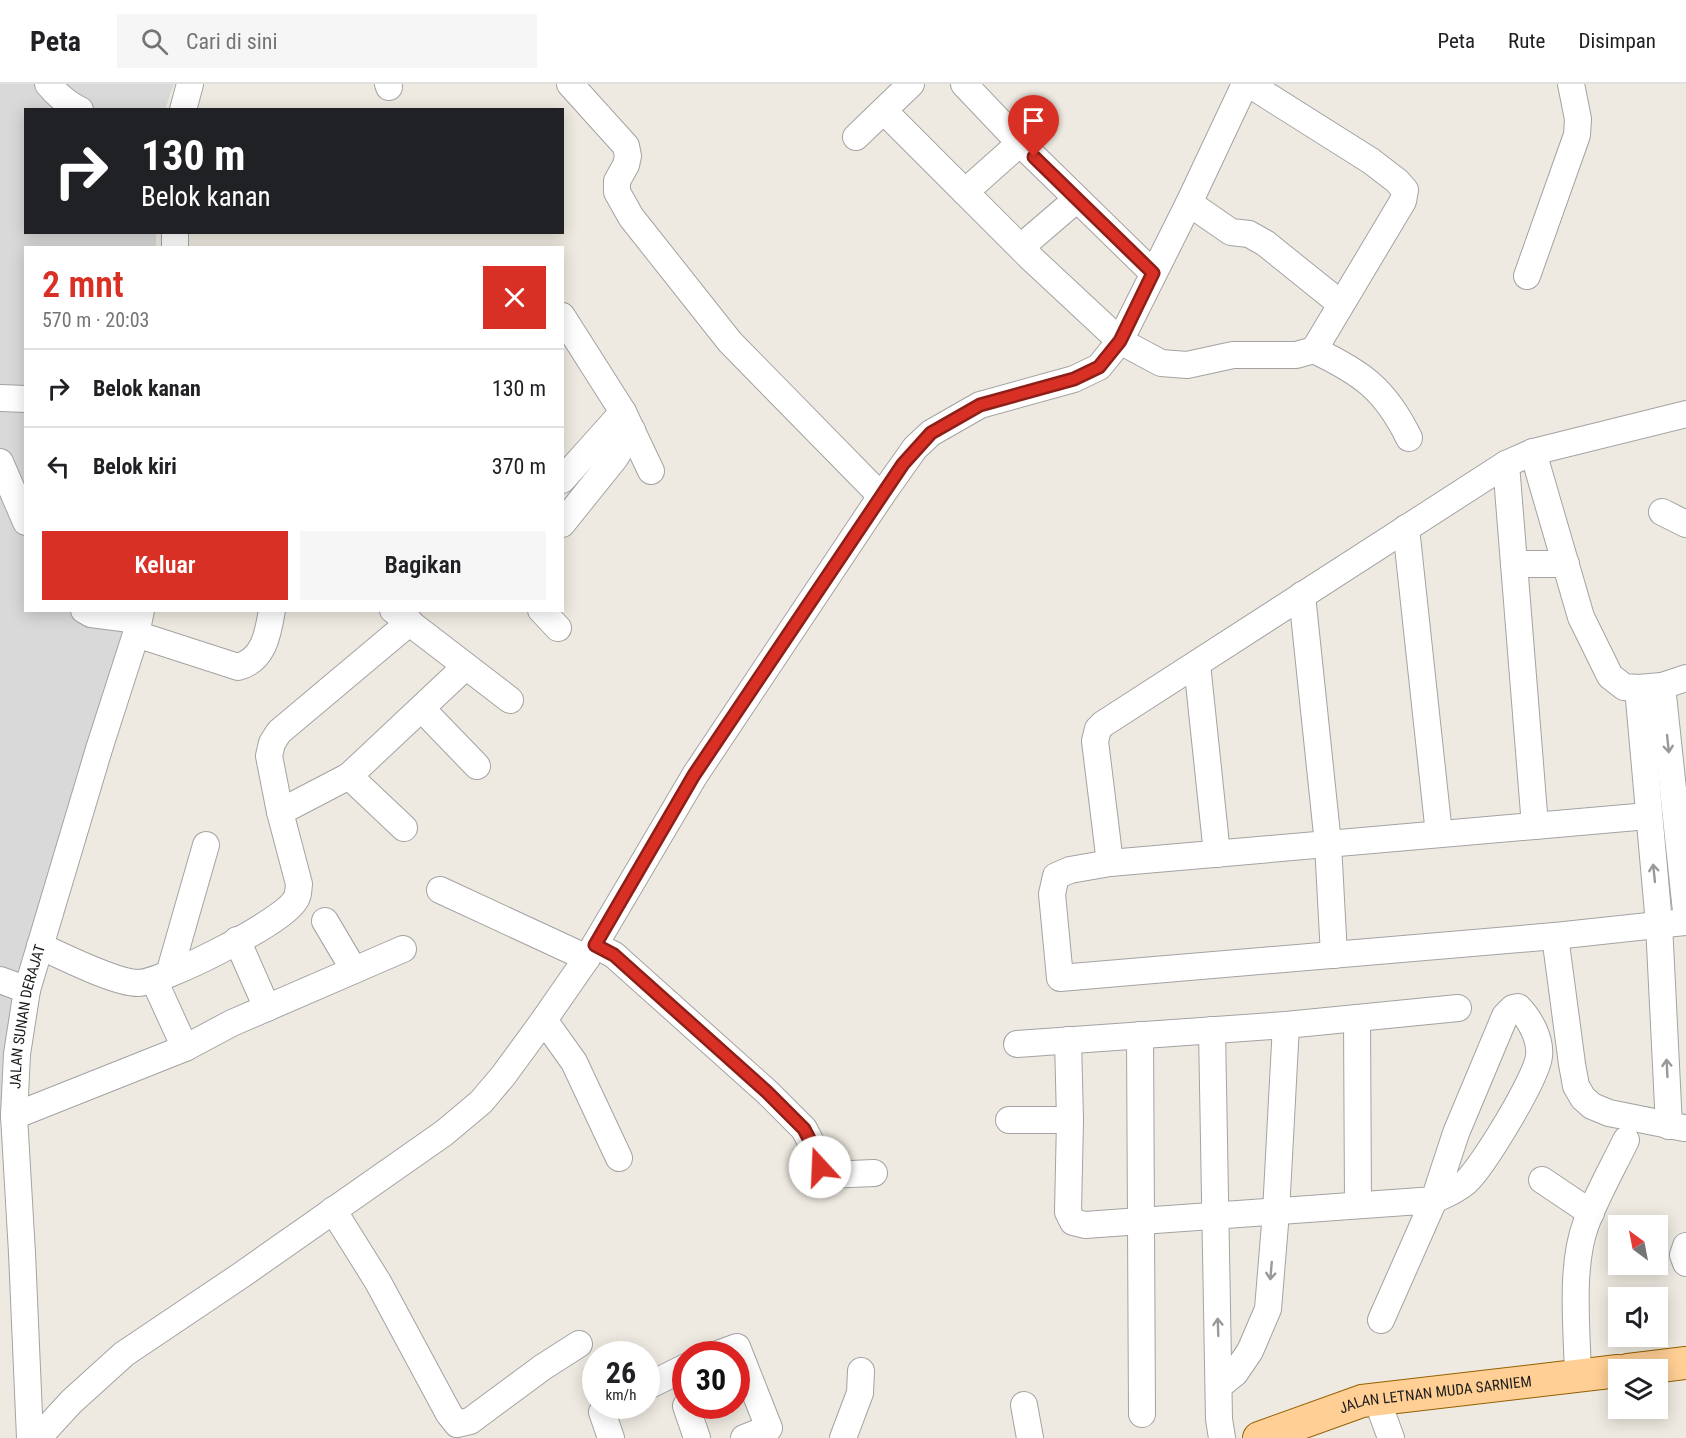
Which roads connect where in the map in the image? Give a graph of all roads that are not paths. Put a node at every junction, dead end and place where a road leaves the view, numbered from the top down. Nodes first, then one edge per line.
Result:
1 (48, 84) edge
2 (190, 84) edge
3 (570, 84) edge
4 (911, 84) edge
5 (964, 84) edge
6 (1247, 84) edge
7 (1571, 84) edge
8 (76, 108) edge
9 (184, 108) edge
10 (884, 111) junction
11 (856, 137) dead end
12 (1020, 143) junction
13 (965, 192) junction
14 (1077, 199) junction
15 (1188, 203) junction
16 (1021, 247) junction
17 (1153, 273) junction
18 (1527, 276) dead end
19 (1341, 304) junction
20 (564, 322) edge
21 (1120, 341) junction
22 (1314, 350) junction
23 (0, 398) edge
24 (24, 399) edge
25 (1686, 414) edge
26 (627, 421) junction
27 (1409, 438) dead end
28 (606, 449) junction
29 (1533, 452) junction
30 (0, 462) edge
31 (1506, 464) junction
32 (651, 471) dead end
33 (564, 479) edge
34 (881, 496) junction
35 (1662, 512) dead end
36 (24, 517) edge
37 (564, 521) edge
38 (1686, 524) edge
39 (1406, 528) junction
40 (1514, 564) junction
41 (1566, 564) junction
42 (1302, 595) junction
43 (88, 612) edge
44 (272, 612) edge
45 (402, 616) edge
46 (138, 621) edge
47 (1197, 664) junction
48 (465, 667) junction
49 (1686, 678) edge
50 (1650, 687) junction
51 (510, 700) dead end
52 (422, 709) junction
53 (477, 766) dead end
54 (349, 776) junction
55 (1679, 784) edge
56 (280, 812) junction
57 (1648, 816) junction
58 (1536, 826) junction
59 (404, 828) dead end
60 (1439, 834) junction
61 (1328, 844) junction
62 (206, 845) dead end
63 (1217, 854) junction
64 (1110, 863) junction
65 (440, 890) dead end
66 (1685, 896) edge
67 (325, 921) dead end
68 (1686, 922) edge
69 (1659, 924) junction
70 (1555, 936) junction
71 (237, 940) junction
72 (40, 946) junction
73 (403, 949) dead end
74 (591, 951) junction
75 (1334, 955) junction
76 (354, 970) junction
77 (161, 977) junction
78 (0, 980) edge
79 (27, 990) junction
80 (267, 1008) junction
81 (1458, 1008) dead end
82 (1357, 1018) junction
83 (544, 1020) junction
84 (1286, 1025) junction
85 (1212, 1030) junction
86 (1140, 1035) junction
87 (1068, 1040) junction
88 (1017, 1044) dead end
89 (185, 1048) junction
90 (14, 1116) junction
91 (1010, 1120) dead end
92 (1070, 1120) junction
93 (1678, 1127) edge
94 (1456, 1133) junction
95 (1626, 1140) dead end
96 (1490, 1150) junction
97 (619, 1158) dead end
98 (874, 1173) dead end
99 (1542, 1180) dead end
100 (1434, 1200) junction
101 (1358, 1205) junction
102 (333, 1210) junction
103 (1276, 1212) junction
104 (1591, 1213) junction
105 (1215, 1215) junction
106 (1141, 1220) junction
107 (1686, 1246) edge
108 (1686, 1263) edge
109 (1381, 1320) dead end
110 (579, 1344) dead end
111 (1686, 1363) edge
112 (1668, 1365) edge
113 (861, 1371) dead end
114 (1608, 1372) edge
115 (1578, 1376) junction
116 (750, 1380) edge
117 (1220, 1385) junction
118 (1377, 1400) junction
119 (1024, 1405) dead end
120 (1142, 1414) dead end
121 (604, 1419) edge
122 (691, 1419) edge
123 (1269, 1436) edge
124 (30, 1438) edge
125 (38, 1438) edge
126 (611, 1438) edge
127 (697, 1438) edge
128 (744, 1438) edge
129 (843, 1438) edge
130 (1030, 1438) edge
131 (1222, 1438) edge
132 (1391, 1438) edge

1 - 8 street
2 - 9 street
3 - 34 street
4 - 10 street
5 - 12 street
6 - 15 street
6 - 19 street
7 - 18 street
10 - 11 street
10 - 13 street
12 - 13 street
12 - 14 street
13 - 16 street
14 - 16 street
14 - 17 street
15 - 17 street
15 - 19 street
16 - 21 street
17 - 21 street
19 - 22 street
20 - 26 street
21 - 22 street
21 - 34 street
22 - 27 street
23 - 24 street
25 - 29 street
26 - 28 street
26 - 32 street
28 - 33 street
28 - 37 street
29 - 31 street
29 - 41 street
30 - 36 street
31 - 39 street
31 - 40 street
34 - 74 street
35 - 38 street
39 - 42 street
39 - 60 street
40 - 41 street
40 - 58 street
41 - 50 street
42 - 47 street
42 - 61 street
43 - 46 street
44 - 46 street
45 - 48 street
45 - 56 street
46 - 72 street, JALAN SUNAN DERAJAT
47 - 63 street
47 - 64 street
48 - 51 street
48 - 52 street
49 - 50 street
50 -> 55 street
50 - 57 street
52 - 53 street
52 - 54 street
54 - 56 street
54 - 59 street
55 - 66 street
56 - 71 street
57 - 58 street
69 -> 57 street
58 - 60 street
60 - 61 street
61 - 63 street
61 - 75 street
62 - 77 street
63 - 64 street
64 - 75 street
65 - 74 street
67 - 76 street
68 - 69 street
69 - 70 street
93 -> 69 street
70 - 75 street
70 - 93 street
71 - 77 street
71 - 80 street
72 - 77 street
72 - 79 street, JALAN SUNAN DERAJAT
73 - 76 street
74 - 83 street
74 - 98 street
76 - 80 street
77 - 89 street
78 - 79 street
79 - 90 street, JALAN SUNAN DERAJAT
80 - 89 street
81 - 82 street
82 - 84 street
82 - 101 street
83 - 97 street
83 - 102 street
84 - 85 street
84 - 103 street
85 - 86 street
85 - 105 street
86 - 87 street
86 - 106 street
87 - 88 street
87 - 92 street
89 - 90 street
90 - 124 street, JALAN SUNAN DERAJAT
91 - 92 street
92 - 106 street
94 - 96 street
94 - 96 street
94 - 100 street
95 - 104 street
96 - 100 street
99 - 104 street
100 - 101 street
100 - 109 street
101 - 103 street
102 - 110 street
102 - 125 street
103 - 105 street
103 -> 117 street
104 - 115 street
105 - 106 street
117 -> 105 street
106 - 120 street
107 - 108 street
111 - 112 main road
113 - 129 street
114 - 115 main road, JALAN LETNAN MUDA SARNIEM
115 - 118 main road, JALAN LETNAN MUDA SARNIEM
116 - 128 street
117 - 131 street
118 - 123 main road, JALAN LETNAN MUDA SARNIEM
118 - 132 street
119 - 130 street
121 - 126 street
122 - 127 street

